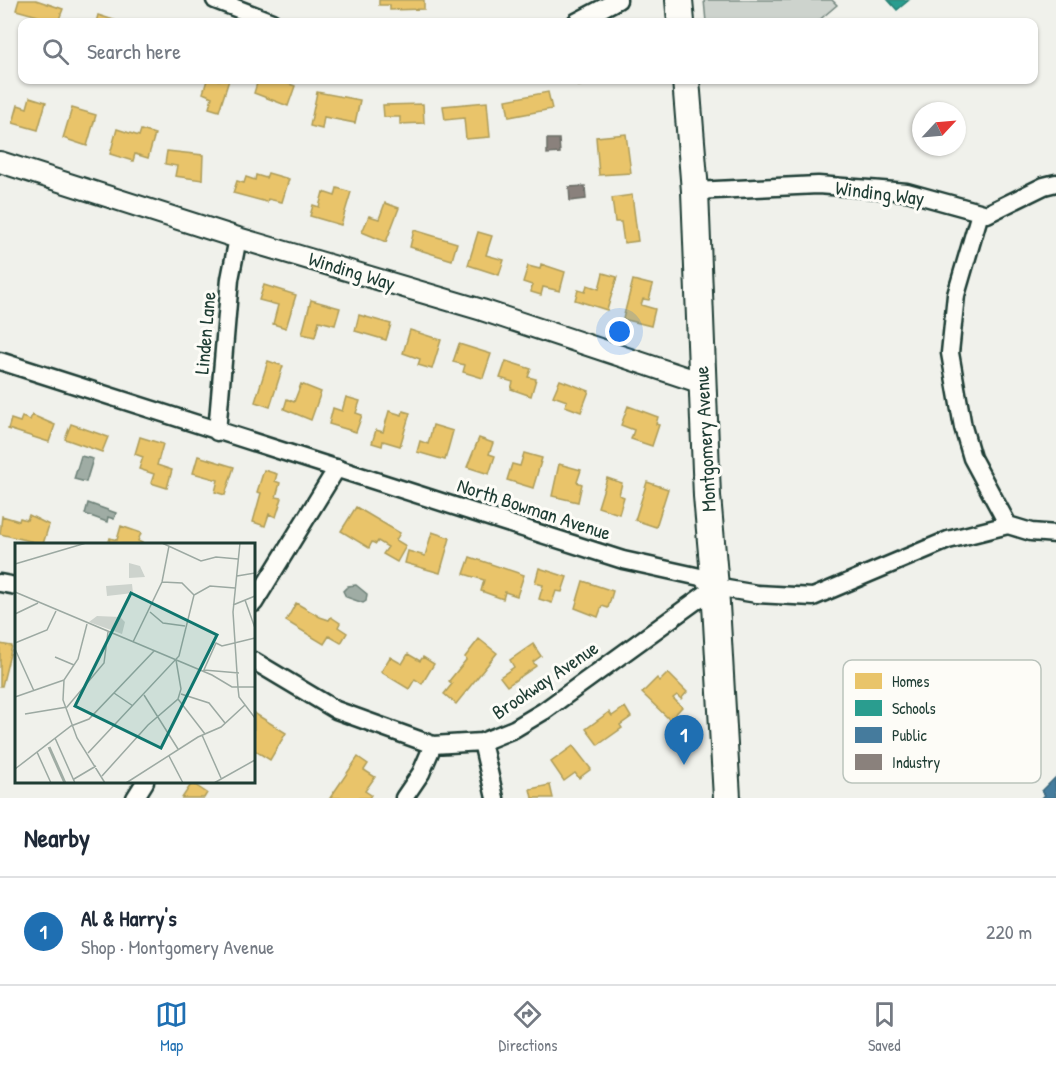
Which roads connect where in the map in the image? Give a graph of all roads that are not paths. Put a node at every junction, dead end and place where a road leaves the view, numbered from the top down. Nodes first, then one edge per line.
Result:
1 (215, 0) edge
2 (618, 0) edge
3 (679, 0) edge
4 (262, 18) edge
5 (584, 18) edge
6 (681, 18) edge
7 (686, 84) edge
8 (0, 162) edge
9 (1056, 183) edge
10 (695, 191) junction
11 (980, 213) junction
12 (238, 238) junction
13 (0, 361) edge
14 (702, 383) junction
15 (217, 432) junction
16 (337, 468) junction
17 (1008, 525) junction
18 (1056, 534) edge
19 (0, 583) edge
20 (15, 586) edge
21 (715, 587) junction
22 (255, 601) edge
23 (255, 662) edge
24 (482, 742) junction
25 (433, 745) junction
26 (144, 783) edge
27 (135, 798) edge
28 (404, 798) edge
29 (495, 798) edge
30 (727, 798) edge

1 - 4 street
2 - 5 street
3 - 6 main road
7 - 10 main road, Montgomery Avenue
8 - 12 street, Winding Way
9 - 11 street
10 - 11 street, Winding Way
10 - 14 main road, Montgomery Avenue
11 - 17 street
12 - 14 street, Winding Way
12 - 15 street, Linden Lane
13 - 15 street, North Bowman Avenue
14 - 21 main road, Montgomery Avenue
15 - 16 street, North Bowman Avenue
16 - 21 street, North Bowman Avenue
16 - 22 street
17 - 18 street, North Bowman Avenue
17 - 21 street, North Bowman Avenue
19 - 20 street
21 - 24 street, Brookway Avenue
21 - 30 main road, Montgomery Avenue
23 - 25 street, Brookway Avenue
24 - 25 street, Brookway Avenue
24 - 29 street
25 - 28 street
26 - 27 street

